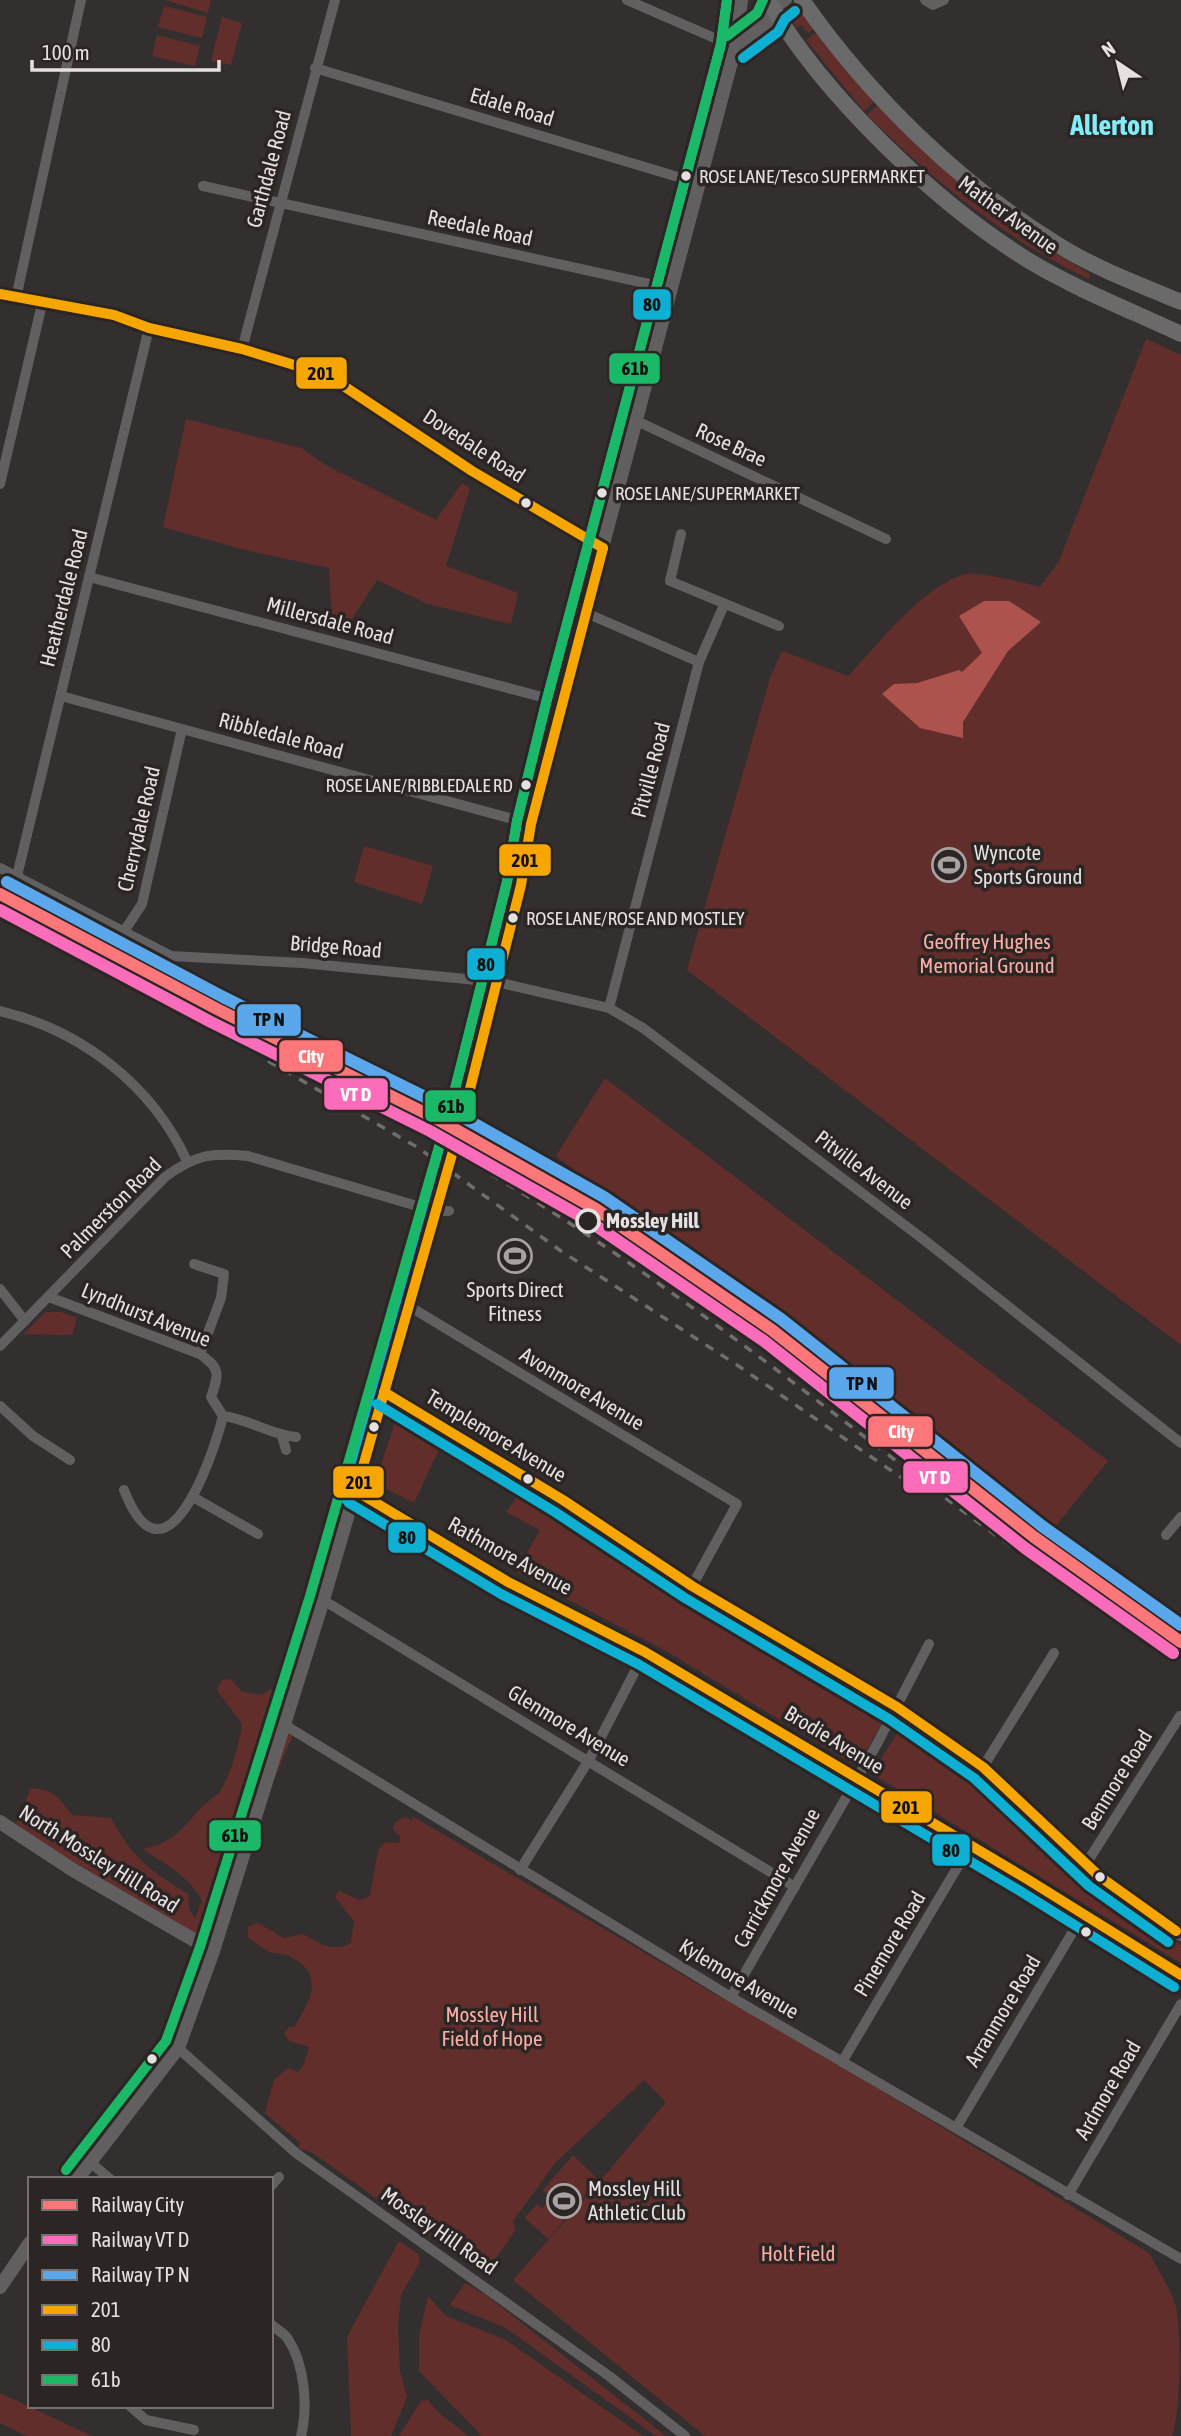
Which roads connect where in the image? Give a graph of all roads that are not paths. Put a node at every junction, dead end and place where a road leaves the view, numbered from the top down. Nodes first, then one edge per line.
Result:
1 (81, 0) edge
2 (335, 0) edge
3 (627, 0) edge
4 (741, 0) edge
5 (787, 0) edge
6 (802, 0) edge
7 (925, 0) edge
8 (944, 0) edge
9 (770, 5) edge
10 (735, 47) junction
11 (315, 68) junction
12 (698, 183) junction
13 (203, 186) dead end
14 (279, 204) junction
15 (1146, 287) junction
16 (672, 289) junction
17 (0, 295) edge
18 (16, 298) junction
19 (1181, 302) edge
20 (42, 303) junction
21 (1133, 312) junction
22 (149, 328) junction
23 (1181, 334) edge
24 (242, 349) junction
25 (636, 421) junction
26 (1, 478) edge
27 (681, 534) dead end
28 (886, 539) dead end
29 (603, 548) junction
30 (89, 577) junction
31 (724, 605) junction
32 (584, 612) junction
33 (779, 626) dead end
34 (699, 663) junction
35 (61, 696) junction
36 (561, 702) junction
37 (182, 729) junction
38 (531, 824) junction
39 (0, 868) edge
40 (17, 876) junction
41 (123, 933) junction
42 (497, 982) junction
43 (609, 1009) junction
44 (0, 1011) edge
45 (187, 1161) junction
46 (442, 1211) junction
47 (194, 1264) dead end
48 (0, 1289) edge
49 (49, 1297) junction
50 (407, 1305) junction
51 (25, 1321) junction
52 (0, 1346) edge
53 (200, 1354) junction
54 (384, 1392) junction
55 (0, 1406) edge
56 (223, 1416) junction
57 (282, 1436) junction
58 (296, 1437) dead end
59 (1181, 1443) edge
60 (286, 1450) dead end
61 (70, 1460) dead end
62 (124, 1490) dead end
63 (356, 1491) junction
64 (193, 1497) junction
65 (1181, 1517) edge
66 (258, 1534) dead end
67 (1166, 1535) dead end
68 (692, 1586) junction
69 (323, 1600) junction
70 (929, 1644) dead end
71 (645, 1652) junction
72 (1054, 1653) dead end
73 (897, 1707) junction
74 (1180, 1716) edge
75 (283, 1724) junction
76 (589, 1760) junction
77 (983, 1767) junction
78 (855, 1777) junction
79 (0, 1822) edge
80 (971, 1846) junction
81 (1086, 1864) junction
82 (520, 1870) junction
83 (795, 1887) junction
84 (1084, 1913) junction
85 (1181, 1934) edge
86 (213, 1951) junction
87 (1181, 1975) edge
88 (731, 1997) junction
89 (1181, 2004) edge
90 (178, 2048) junction
91 (842, 2062) junction
92 (956, 2128) junction
93 (90, 2162) junction
94 (79, 2177) edge
95 (108, 2177) edge
96 (1068, 2195) junction
97 (28, 2246) edge
98 (1181, 2259) edge
99 (0, 2287) edge
100 (273, 2326) edge
101 (132, 2408) edge
102 (194, 2430) dead end
103 (301, 2436) edge
104 (685, 2436) edge

1 - 18 street
2 - 11 street, Garthdale Road
3 - 10 street
4 - 10 street
5 - 9 street
6 - 15 main road, Mather Avenue
7 - 8 street
9 - 10 street
9 - 21 main road, Mather Avenue
10 - 12 street
11 - 12 street, Edale Road
11 - 14 street, Garthdale Road
12 - 16 street
13 - 14 street, Reedale Road
14 - 16 street, Reedale Road
14 - 24 street, Garthdale Road
15 - 19 main road, Mather Avenue
15 - 21 main road
16 - 25 street
17 - 18 street, Dovedale Road
18 - 20 street, Dovedale Road
20 - 22 street, Dovedale Road
20 - 26 street
21 - 23 main road, Mather Avenue
22 - 24 street, Dovedale Road
22 - 30 street, Heatherdale Road
24 - 29 street, Dovedale Road
25 - 28 street, Rose Brae
25 - 29 street
27 - 31 street
29 - 32 street
30 - 35 street, Heatherdale Road
30 - 36 street, Millersdale Road
31 - 33 street
31 - 34 street, Pitville Road
32 - 34 street
32 - 36 street
34 - 43 street, Pitville Road
35 - 37 street, Ribbledale Road
35 - 40 street, Heatherdale Road
36 - 38 street
37 - 38 street, Ribbledale Road
37 - 41 street, Cherrydale Road
38 - 42 street
39 - 40 street
40 - 41 street
41 - 42 street, Bridge Road
42 - 43 street, Pitville Avenue
42 - 46 street, bridge
43 - 59 street, Pitville Avenue
44 - 45 street
45 - 46 street, Palmerston Road
45 - 49 street, Palmerston Road
46 - 50 street
47 - 53 street
48 - 51 street
49 - 51 street, Palmerston Road
49 - 53 street, Lyndhurst Avenue
50 - 54 street
50 - 68 street, Avonmore Avenue
51 - 52 street, Palmerston Road
53 - 56 street, Lyndhurst Avenue
54 - 63 street
54 - 68 street, Templemore Avenue
55 - 61 street
56 - 57 street
56 - 64 street
57 - 58 street
57 - 60 street
62 - 64 street
63 - 69 street
63 - 71 street, Rathmore Avenue
64 - 66 street
65 - 67 street
68 - 73 street
69 - 75 street
69 - 76 street, Glenmore Avenue
70 - 73 street, Carrickmore Avenue
71 - 76 street
71 - 78 street, Brodie Avenue
72 - 77 street
73 - 77 street
73 - 78 street, Carrickmore Avenue
74 - 81 street, Benmore Road
75 - 82 street, Kylemore Avenue
75 - 86 street
76 - 82 street
76 - 83 street, Glenmore Avenue
77 - 81 street
78 - 80 street, Brodie Avenue
78 - 83 street, Carrickmore Avenue
79 - 86 street, North Mossley Hill Road
80 - 84 street, Brodie Avenue
80 - 91 street, Pinemore Road
81 - 85 street
82 - 88 street, Kylemore Avenue
83 - 88 street, Carrickmore Avenue
84 - 87 street, Brodie Avenue
84 - 92 street, Arranmore Road
86 - 90 street
88 - 91 street, Kylemore Avenue
89 - 96 street, Ardmore Road
90 - 93 street
90 - 104 street, Mossley Hill Road
91 - 92 street, Kylemore Avenue
92 - 96 street, Kylemore Avenue
93 - 94 street
93 - 95 street
96 - 98 street, Kylemore Avenue
97 - 99 street
100 - 103 street
101 - 102 street

